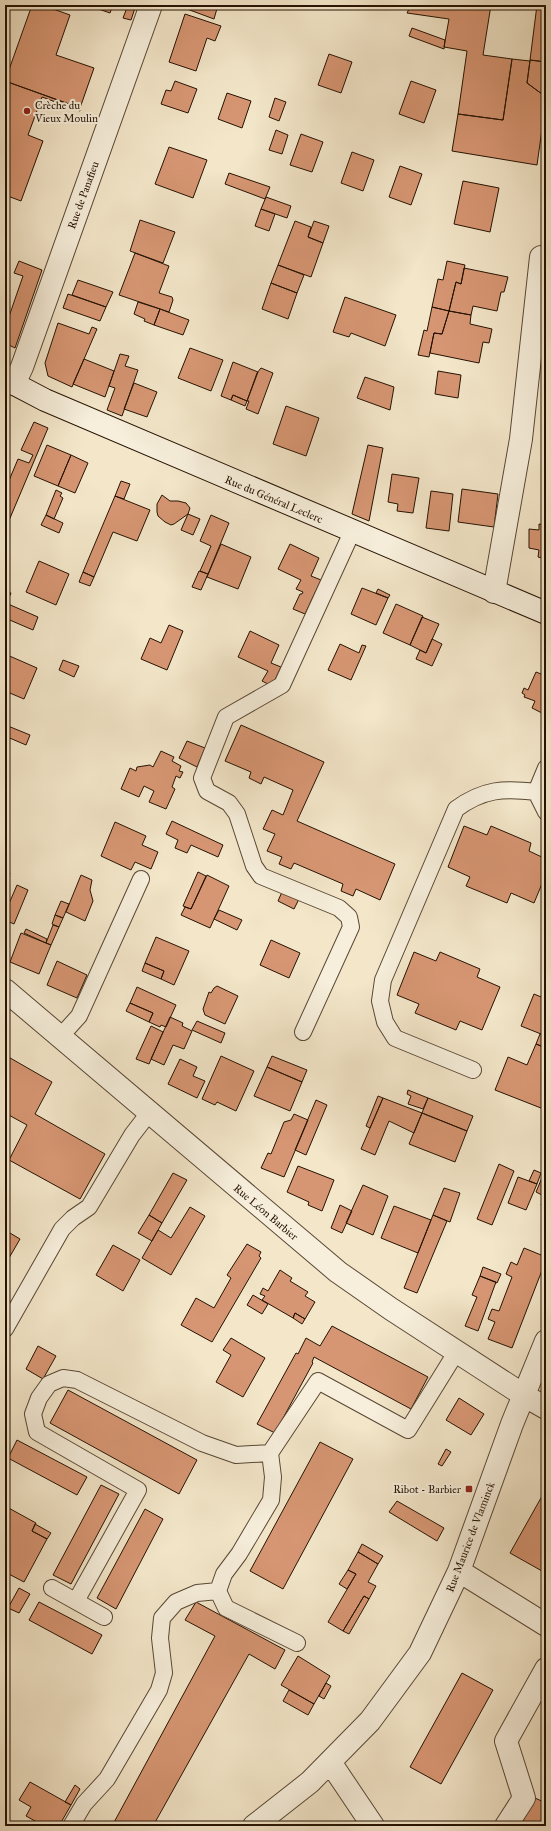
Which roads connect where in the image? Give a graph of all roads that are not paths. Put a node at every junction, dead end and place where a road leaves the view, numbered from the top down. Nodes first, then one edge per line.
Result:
1 (151, 5) edge
2 (541, 257) dead end
3 (10, 382) edge
4 (352, 532) junction
5 (494, 592) junction
6 (546, 613) edge
7 (546, 768) edge
8 (536, 792) junction
9 (546, 812) edge
10 (141, 879) dead end
11 (5, 990) edge
12 (303, 1032) dead end
13 (60, 1037) junction
14 (473, 1070) dead end
15 (149, 1113) junction
16 (5, 1329) edge
17 (546, 1341) edge
18 (457, 1351) junction
19 (525, 1396) junction
20 (546, 1408) edge
21 (270, 1453) junction
22 (459, 1571) junction
23 (52, 1588) dead end
24 (218, 1591) junction
25 (76, 1601) junction
26 (104, 1617) dead end
27 (546, 1625) edge
28 (297, 1643) dead end
29 (546, 1669) edge
30 (330, 1762) junction
31 (71, 1826) edge
32 (254, 1826) edge
33 (373, 1826) edge
34 (506, 1826) edge

1 - 3 street, Rue de Panafieu
2 - 5 street
3 - 4 street, Rue du Général Leclerc
4 - 5 street, Rue du Général Leclerc
4 - 12 lane
5 - 6 street, Rue du Général Leclerc
7 - 8 lane
8 - 9 lane
8 - 14 lane
10 - 13 lane
11 - 13 street, Rue Léon Barbier
13 - 15 street, Rue Léon Barbier
15 - 16 lane
15 - 18 street, Rue Léon Barbier
17 - 19 street, Rue Maurice de Vlaminck
18 - 19 street, Rue Léon Barbier
18 - 21 lane
19 - 20 street, Rue Léon Barbier
19 - 22 street, Rue Maurice de Vlaminck
21 - 24 lane
21 - 25 lane
22 - 27 street
22 - 30 street, Rue Maurice de Vlaminck
23 - 25 lane
24 - 28 lane
24 - 31 lane
25 - 26 lane
29 - 34 street
30 - 32 street, Rue Maurice de Vlaminck
30 - 33 street

